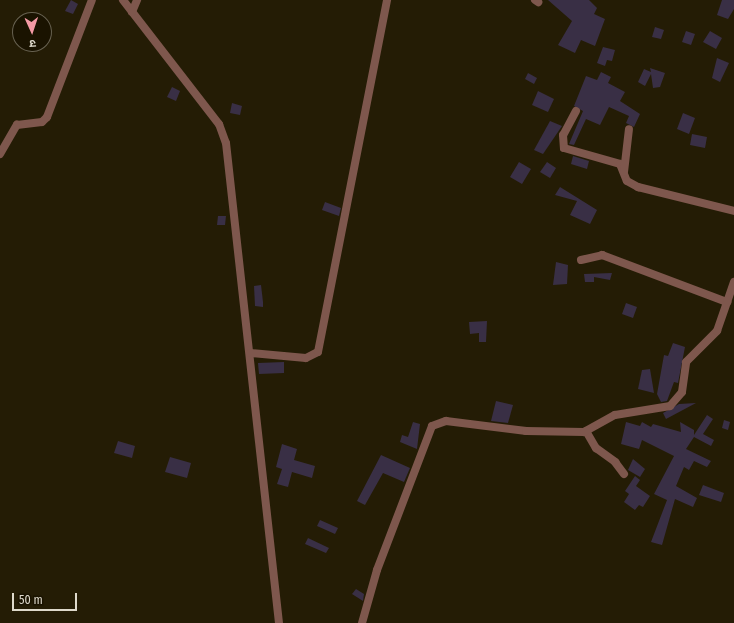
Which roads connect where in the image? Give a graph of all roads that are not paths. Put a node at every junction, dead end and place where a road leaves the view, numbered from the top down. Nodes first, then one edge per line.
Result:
1 (92, 0) edge
2 (123, 0) edge
3 (137, 0) edge
4 (387, 0) edge
5 (132, 12) junction
6 (576, 111) dead end
7 (629, 129) dead end
8 (0, 154) edge
9 (624, 173) junction
10 (734, 211) edge
11 (581, 260) dead end
12 (734, 282) edge
13 (727, 302) junction
14 (250, 353) junction
15 (586, 431) junction
16 (624, 474) dead end
17 (279, 623) edge
18 (362, 623) edge

1 - 8 street
2 - 5 street
3 - 5 street
4 - 14 street
5 - 14 street
6 - 9 street
7 - 9 street
9 - 10 street
11 - 13 street
12 - 13 street
13 - 15 street
14 - 17 street
15 - 16 street
15 - 18 street

